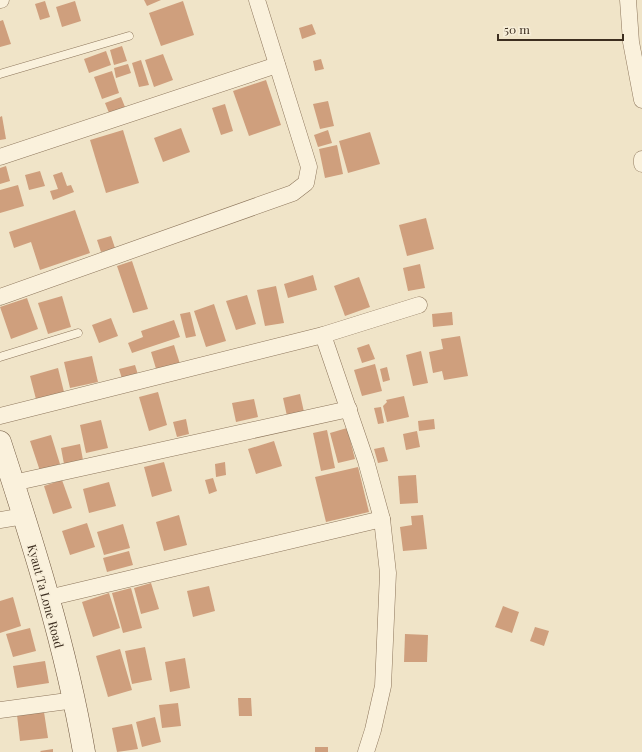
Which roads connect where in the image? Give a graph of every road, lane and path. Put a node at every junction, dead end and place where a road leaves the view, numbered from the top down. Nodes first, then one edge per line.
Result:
1 (257, 0) edge
2 (628, 0) edge
3 (129, 36) dead end
4 (277, 65) junction
5 (0, 74) edge
6 (642, 100) edge
7 (0, 156) edge
8 (642, 158) edge
9 (642, 164) edge
10 (0, 297) edge
11 (419, 305) dead end
12 (78, 333) dead end
13 (323, 335) junction
14 (0, 357) edge
15 (348, 409) junction
16 (0, 416) edge
17 (0, 442) edge
18 (13, 483) junction
19 (24, 516) junction
20 (0, 520) edge
21 (382, 520) junction
22 (48, 598) junction
23 (75, 700) junction
24 (0, 710) edge
25 (84, 752) edge
26 (366, 752) edge

1 - 4 street
2 - 6 street
3 - 5 lane
4 - 7 street
4 - 10 street
8 - 9 street
11 - 13 street
12 - 14 lane
13 - 15 street
13 - 16 street
15 - 18 street
15 - 21 street
17 - 18 main road, Kyaut Ta Lone Road
18 - 19 main road, Kyaut Ta Lone Road
19 - 20 street
19 - 22 main road, Kyaut Ta Lone Road
21 - 22 street
21 - 26 street
22 - 23 main road, Kyaut Ta Lone Road
23 - 24 street
23 - 25 main road, Kyaut Ta Lone Road

